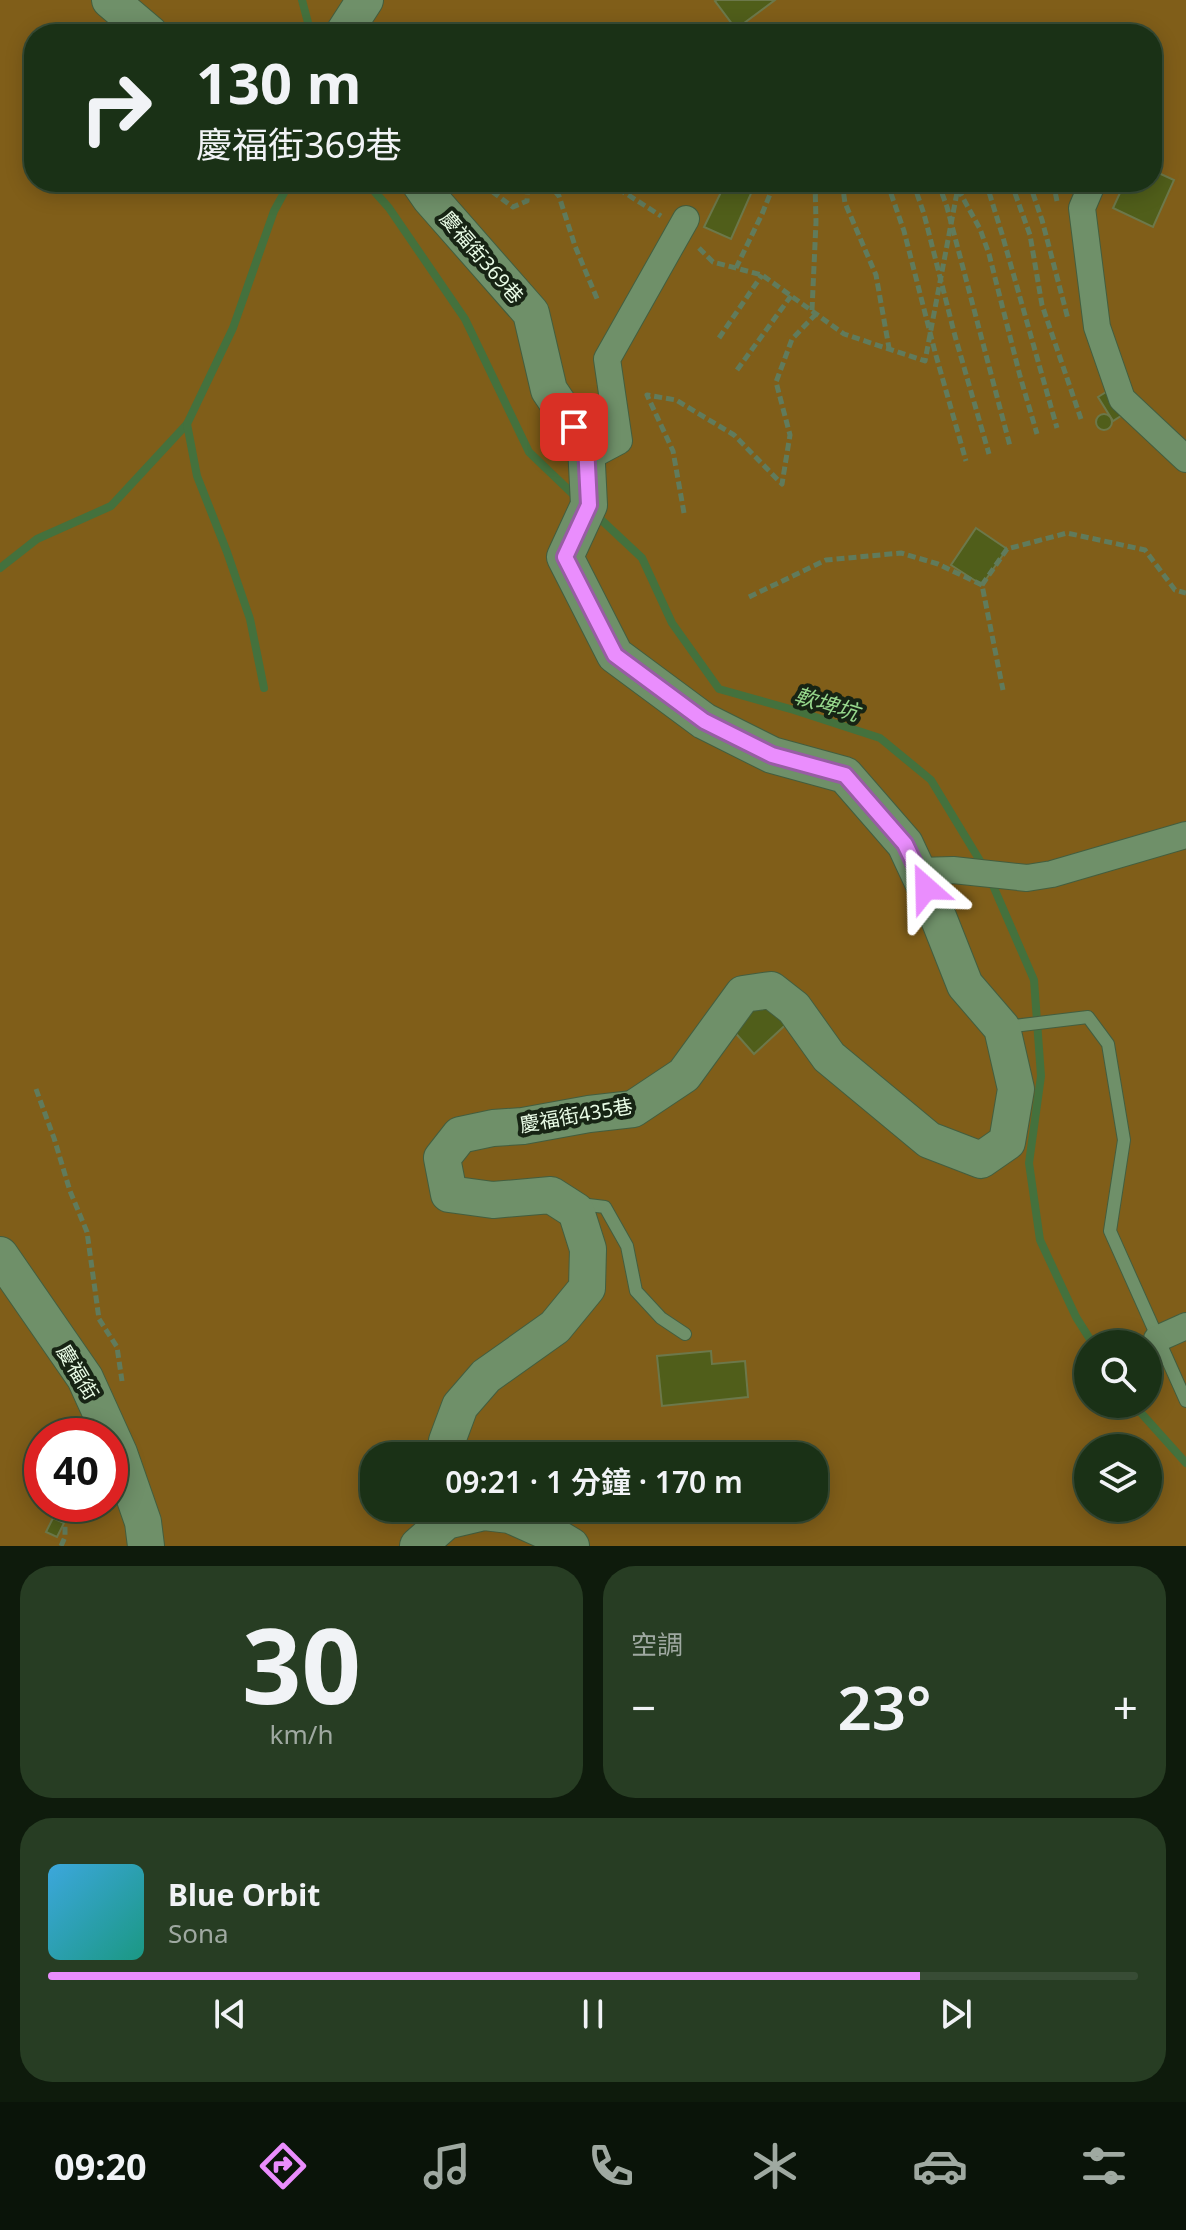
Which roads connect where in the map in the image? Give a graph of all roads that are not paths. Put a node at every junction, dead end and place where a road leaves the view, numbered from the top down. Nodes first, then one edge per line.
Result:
1 (110, 0) edge
2 (138, 24) edge
3 (426, 192) edge
4 (1089, 192) edge
5 (683, 224) road end
6 (586, 452) junction
7 (1186, 459) edge
8 (1186, 835) edge
9 (936, 870) junction
10 (1002, 1028) junction
11 (560, 1201) junction
12 (0, 1255) edge
13 (1186, 1326) edge
14 (1153, 1330) edge
15 (685, 1334) dead end
16 (1162, 1337) edge
17 (1162, 1350) edge
18 (1186, 1401) edge
19 (447, 1442) edge
20 (439, 1522) edge
21 (526, 1522) edge
22 (146, 1546) edge
23 (418, 1546) edge
24 (571, 1546) edge

1 - 2 street
3 - 6 street, 慶福街369巷
4 - 7 street
5 - 6 street
6 - 9 street
8 - 9 street
9 - 10 street
10 - 11 street, 慶福街435巷
10 - 14 lane
11 - 15 lane
11 - 19 street
12 - 22 street, 慶福街
13 - 16 street
17 - 18 lane
20 - 23 street
21 - 24 street

